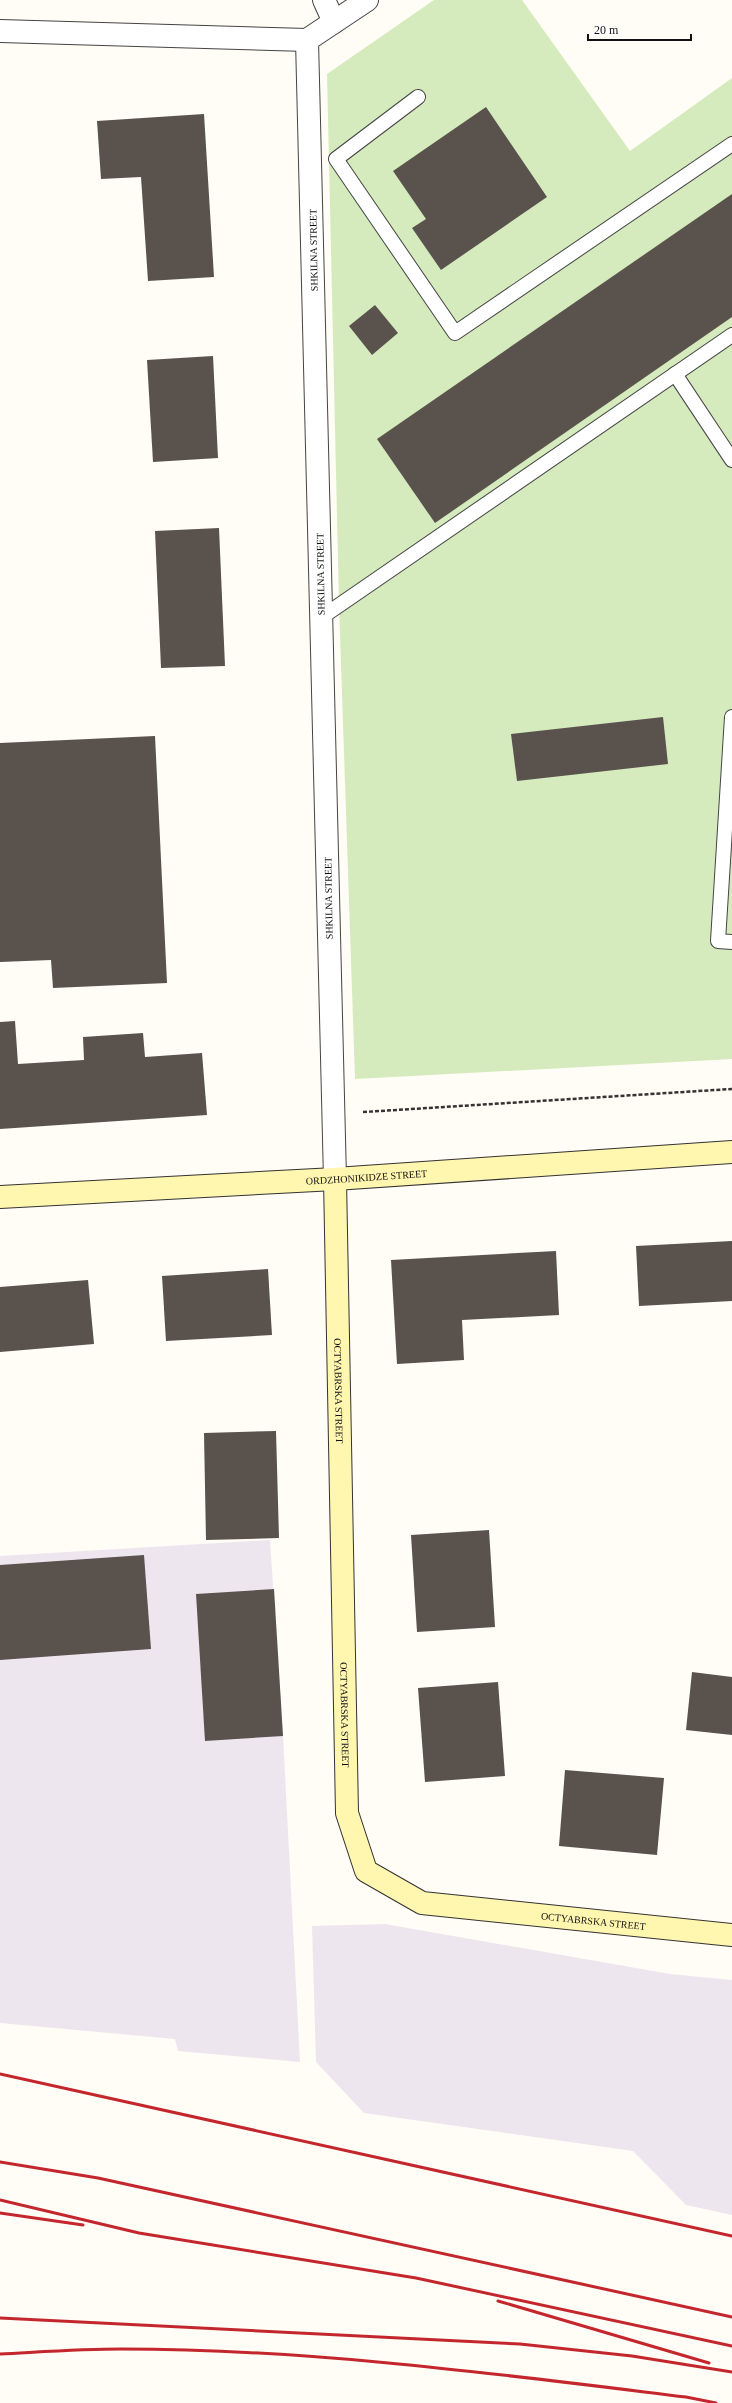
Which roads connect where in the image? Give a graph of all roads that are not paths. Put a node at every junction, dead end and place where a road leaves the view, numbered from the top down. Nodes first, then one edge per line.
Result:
1 (324, 0) edge
2 (367, 0) edge
3 (334, 22) junction
4 (0, 31) edge
5 (308, 40) junction
6 (418, 97) dead end
7 (732, 144) edge
8 (732, 335) edge
9 (675, 374) junction
10 (732, 460) edge
11 (322, 617) junction
12 (732, 717) edge
13 (732, 942) edge
14 (732, 1152) edge
15 (335, 1179) junction
16 (0, 1196) edge
17 (732, 1935) edge

1 - 3 street
2 - 3 street
3 - 5 street
4 - 5 street
5 - 11 street, SHKILNA STREET
6 - 7 lane
8 - 9 lane
9 - 10 lane
9 - 11 lane
11 - 15 street, SHKILNA STREET
12 - 13 lane
14 - 15 main road, ORDZHONIKIDZE STREET
15 - 16 main road, ORDZHONIKIDZE STREET
15 - 17 main road, OCTYABRSKA STREET

